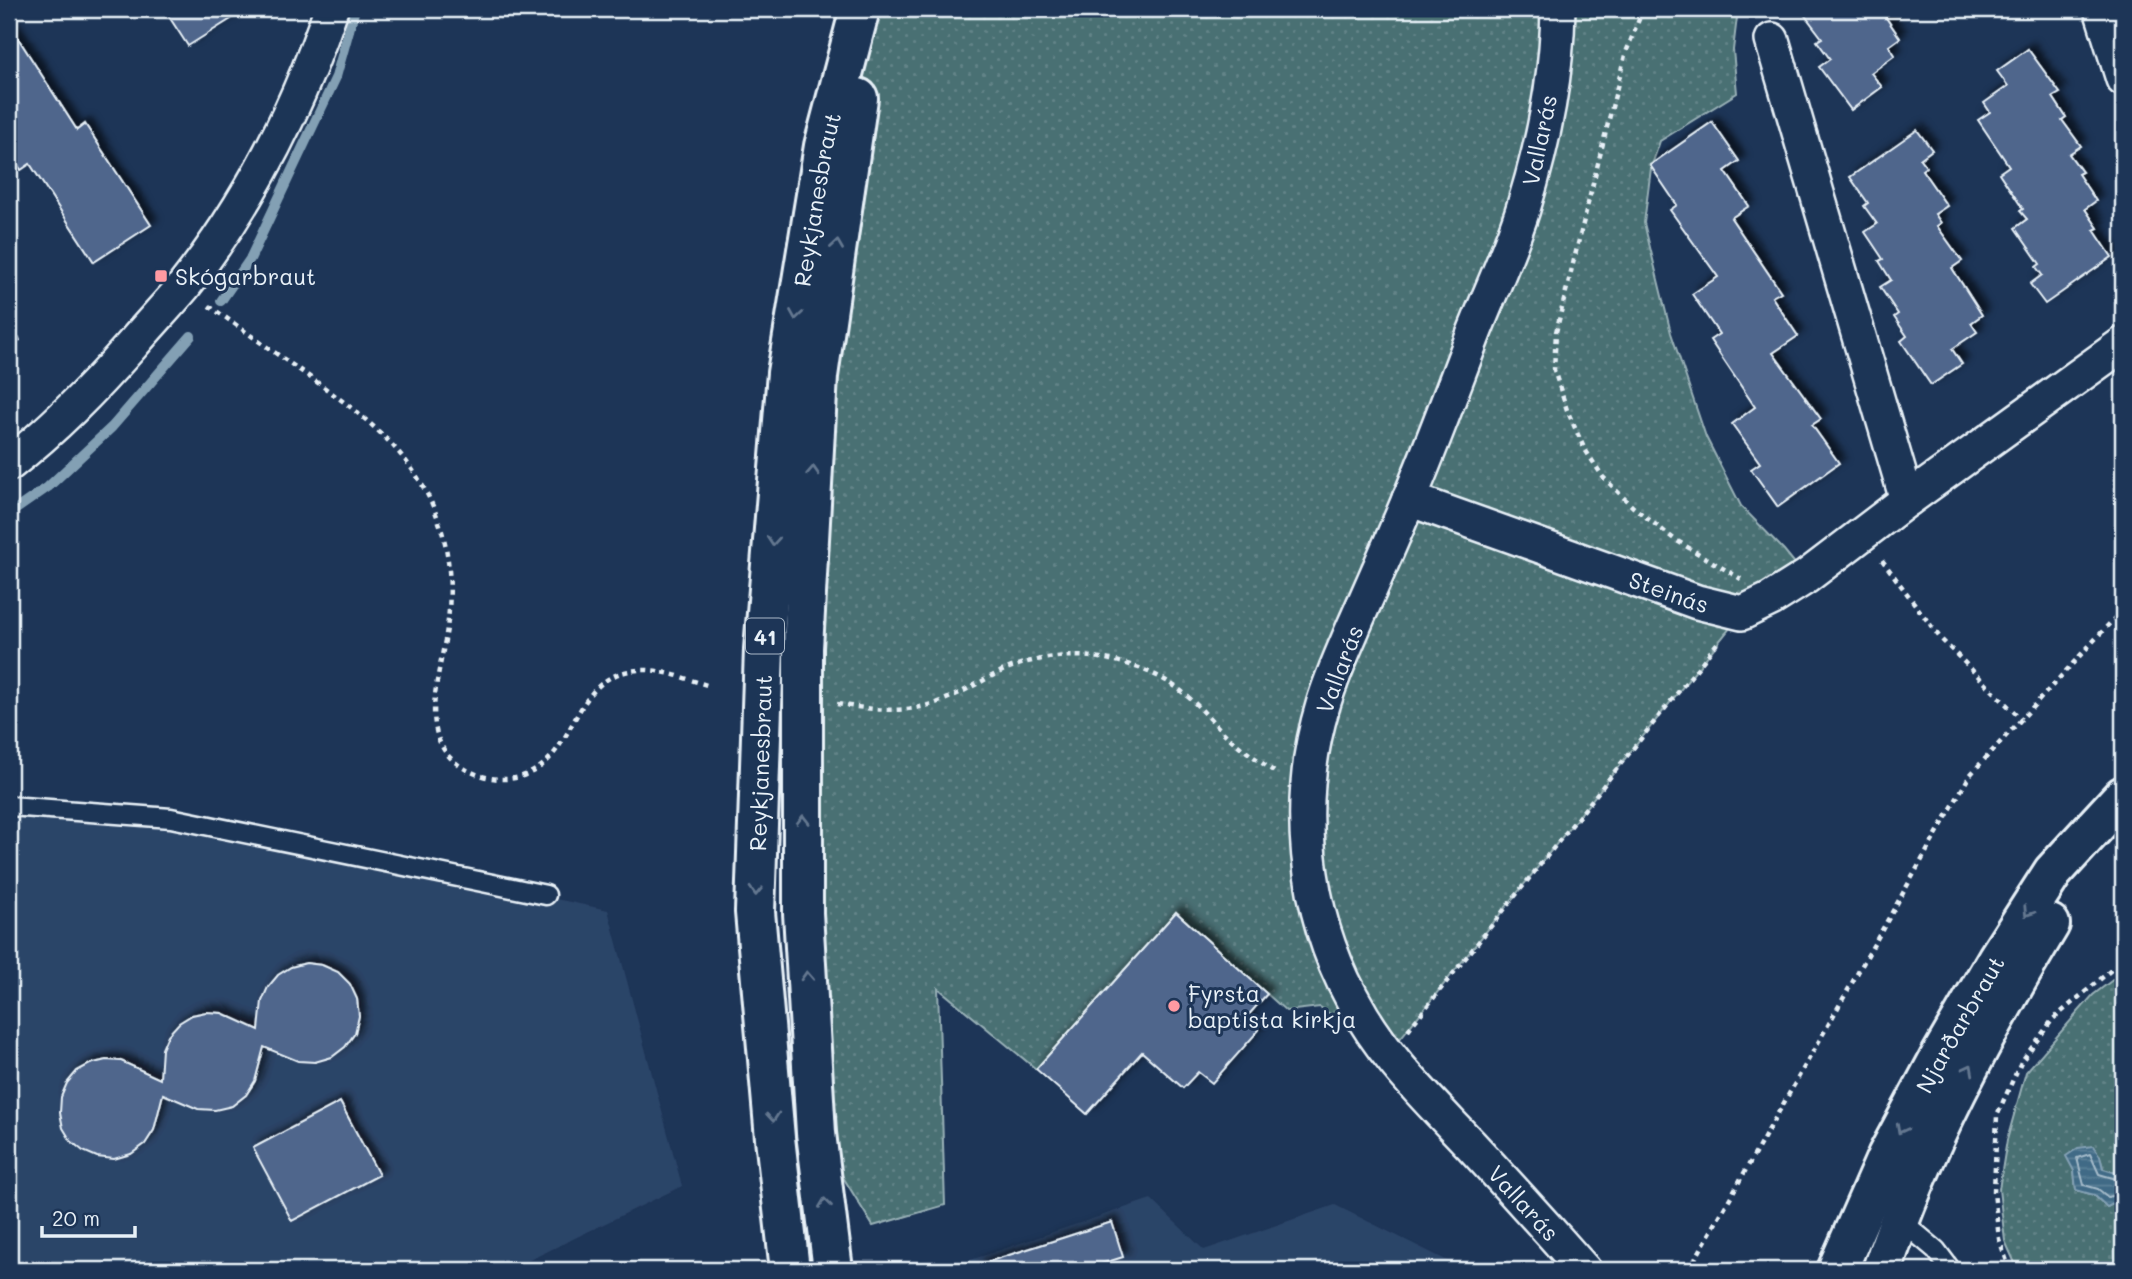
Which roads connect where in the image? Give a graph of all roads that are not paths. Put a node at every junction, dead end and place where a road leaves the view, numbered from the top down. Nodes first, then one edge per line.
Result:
1 (331, 9) edge
2 (860, 9) edge
3 (870, 9) edge
4 (1558, 9) edge
5 (2101, 9) edge
6 (1772, 40) dead end
7 (2123, 79) edge
8 (2123, 344) edge
9 (9, 464) edge
10 (1409, 499) junction
11 (1907, 500) junction
12 (2121, 800) edge
13 (9, 806) edge
14 (545, 895) dead end
15 (1899, 1219) junction
16 (1836, 1269) edge
17 (790, 1270) edge
18 (833, 1270) edge
19 (1584, 1270) edge
20 (1882, 1270) edge
21 (1951, 1270) edge

1 - 9 street
2 -> 17 main road, Reykjanesbraut / 41
18 -> 3 main road, Reykjanesbraut / 41
4 - 10 street, Vallarás
5 - 7 street
6 - 11 street
8 - 11 street, Steinás
10 - 11 street, Steinás
10 - 19 street, Vallarás
15 -> 12 main road, Njarðarbraut
12 -> 16 main road, Njarðarbraut
13 - 14 lane
15 - 20 main road, Njarðarbraut
15 - 21 lane

